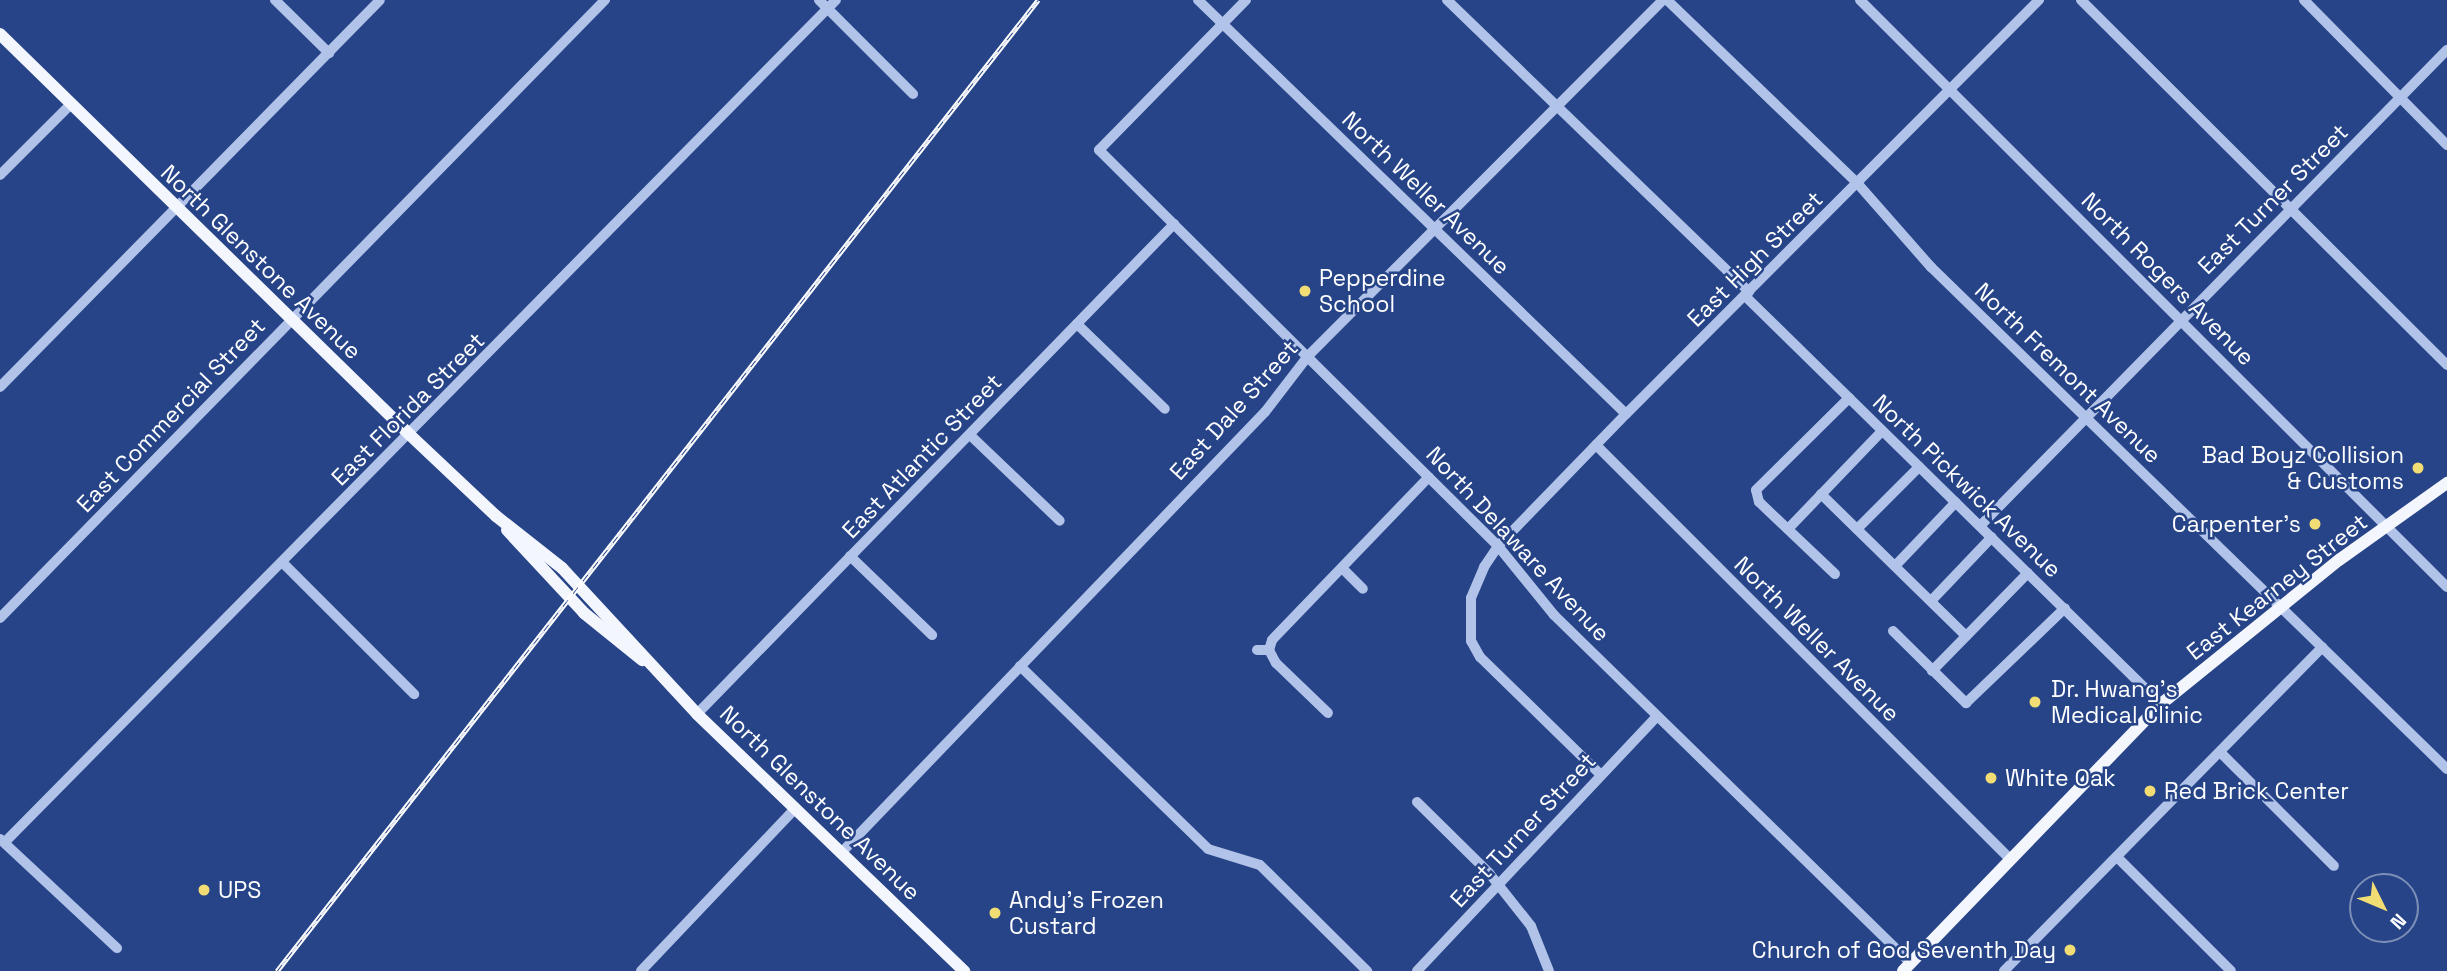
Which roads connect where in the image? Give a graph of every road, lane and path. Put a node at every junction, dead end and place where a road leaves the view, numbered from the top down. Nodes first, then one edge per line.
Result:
1 (275, 0) edge
2 (380, 0) edge
3 (605, 0) edge
4 (818, 0) edge
5 (836, 0) edge
6 (1198, 0) edge
7 (1246, 0) edge
8 (1447, 0) edge
9 (1665, 0) edge
10 (1860, 0) edge
11 (2039, 0) edge
12 (2081, 0) edge
13 (2304, 0) edge
14 (828, 9) junction
15 (1222, 24) junction
16 (0, 34) edge
17 (2447, 50) edge
18 (329, 53) junction
19 (1950, 90) junction
20 (913, 94) dead end
21 (2400, 98) junction
22 (70, 104) junction
23 (1557, 107) junction
24 (2447, 145) edge
25 (0, 175) edge
26 (1858, 184) junction
27 (177, 209) junction
28 (2292, 209) junction
29 (1174, 224) junction
30 (1435, 228) junction
31 (1747, 294) junction
32 (2181, 319) junction
33 (291, 321) junction
34 (1077, 324) junction
35 (1308, 356) junction
36 (2447, 365) edge
37 (0, 387) edge
38 (1849, 398) junction
39 (1166, 410) dead end
40 (1626, 414) junction
41 (2087, 418) junction
42 (1882, 431) junction
43 (410, 435) junction
44 (971, 435) junction
45 (1596, 446) junction
46 (1919, 467) junction
47 (1429, 477) junction
48 (2447, 483) edge
49 (1821, 494) junction
50 (1956, 502) junction
51 (1060, 521) dead end
52 (1980, 526) junction
53 (2388, 528) junction
54 (1788, 529) junction
55 (1857, 529) junction
56 (1992, 537) junction
57 (1498, 545) junction
58 (850, 556) junction
59 (282, 562) junction
60 (1895, 566) junction
61 (1343, 569) junction
62 (2028, 573) junction
63 (1835, 574) dead end
64 (2447, 587) edge
65 (1363, 589) dead end
66 (1931, 601) junction
67 (2064, 608) junction
68 (2282, 608) junction
69 (0, 618) edge
70 (1893, 632) dead end
71 (932, 635) dead end
72 (1966, 636) junction
73 (2322, 647) junction
74 (1257, 650) dead end
75 (1269, 650) junction
76 (1020, 666) junction
77 (1932, 671) junction
78 (414, 694) dead end
79 (2161, 704) junction
80 (1328, 713) dead end
81 (697, 714) junction
82 (1657, 716) junction
83 (2220, 752) junction
84 (2447, 769) edge
85 (1601, 775) junction
86 (1418, 802) dead end
87 (794, 809) junction
88 (2, 840) edge
89 (841, 853) junction
90 (2117, 857) junction
91 (2011, 859) junction
92 (2334, 866) dead end
93 (1497, 885) junction
94 (117, 948) dead end
95 (1907, 967) edge
96 (640, 971) edge
97 (964, 971) edge
98 (1367, 971) edge
99 (1417, 971) edge
100 (1549, 971) edge
101 (2004, 971) edge
102 (2231, 971) edge

1 - 18 street
2 - 18 street
3 - 33 street, East Commercial Street
4 - 14 street
5 - 14 street, East Florida Street
6 - 15 street, North Weller Avenue
7 - 15 street
8 - 23 street, North Pickwick Avenue
9 - 23 street, East Dale Street
9 - 26 street, North Fremont Avenue
10 - 19 street, North Rogers Avenue
11 - 19 street, East High Street
12 - 28 street
13 - 21 street
14 - 20 street
14 - 43 street, East Florida Street
15 - 29 street, North Delaware Avenue
15 - 30 street, North Weller Avenue
16 - 22 main road, North Glenstone Avenue
17 - 21 street, East Turner Street
18 - 27 street
19 - 26 street, East High Street
19 - 32 street, North Rogers Avenue
21 - 24 street
21 - 28 street, East Turner Street
22 - 25 street
22 - 27 main road, North Glenstone Avenue
23 - 30 street, East Dale Street
23 - 31 street, North Pickwick Avenue
26 - 31 street, East High Street
26 - 41 street, North Fremont Avenue
27 - 33 main road, North Glenstone Avenue
27 - 37 street
28 - 32 street, East Turner Street
28 - 36 street
29 - 34 street, East Atlantic Street
29 - 35 street, North Delaware Avenue
30 - 35 street, East Dale Street
30 - 40 street, North Weller Avenue
31 - 38 street, North Pickwick Avenue
31 - 40 street, East High Street
32 - 41 street, East Turner Street
32 - 53 street, North Rogers Avenue
33 - 43 main road, North Glenstone Avenue
33 - 69 street, East Commercial Street
34 - 39 street
34 - 44 street, East Atlantic Street
35 - 47 street, North Delaware Avenue
35 - 76 street, East Dale Street
38 - 42 street, North Pickwick Avenue
38 - 54 street
40 - 45 street, East High Street
41 - 52 street, East Turner Street
41 - 68 street, North Fremont Avenue
42 - 46 street, North Pickwick Avenue
42 - 49 street
43 - 59 street, East Florida Street
43 - 81 main road, North Glenstone Avenue
44 - 51 street
44 - 58 street, East Atlantic Street
45 - 57 street, East High Street
45 - 91 street, North Weller Avenue
46 - 50 street, North Pickwick Avenue
46 - 55 street
47 - 57 street, North Delaware Avenue
47 - 61 street
48 - 53 main road, East Kearney Street
49 - 54 street
49 - 55 street
50 - 52 street, North Pickwick Avenue
50 - 60 street
52 - 56 street, North Pickwick Avenue
53 - 64 street, North Rogers Avenue
53 - 68 main road, East Kearney Street
54 - 63 street
55 - 60 street
56 - 62 street, North Pickwick Avenue
56 - 66 street
57 - 82 street, North Delaware Avenue
57 - 85 street, East High Street
58 - 71 street
58 - 81 street, East Atlantic Street
59 - 78 street
59 - 88 street, East Florida Street
60 - 66 street
61 - 65 street
61 - 75 street
62 - 67 street, North Pickwick Avenue
62 - 72 street
66 - 72 street
67 - 77 street
67 - 79 street, North Pickwick Avenue
68 - 73 street, North Fremont Avenue
68 - 79 main road, East Kearney Street
70 - 77 street
72 - 77 street
73 - 83 street
73 - 84 street, North Fremont Avenue
74 - 75 street
75 - 80 street
76 - 89 street, East Dale Street
76 - 98 street
79 - 91 main road, East Kearney Street
81 - 87 main road, North Glenstone Avenue
82 - 85 street, East Turner Street
82 - 95 street, North Delaware Avenue
83 - 90 street
83 - 92 street
85 - 93 street, East Turner Street
86 - 93 street
87 - 89 main road, North Glenstone Avenue
87 - 96 street
88 - 94 street
89 - 97 main road, North Glenstone Avenue
90 - 101 street
90 - 102 street
91 - 95 main road, East Kearney Street
93 - 99 street, East Turner Street
93 - 100 street

